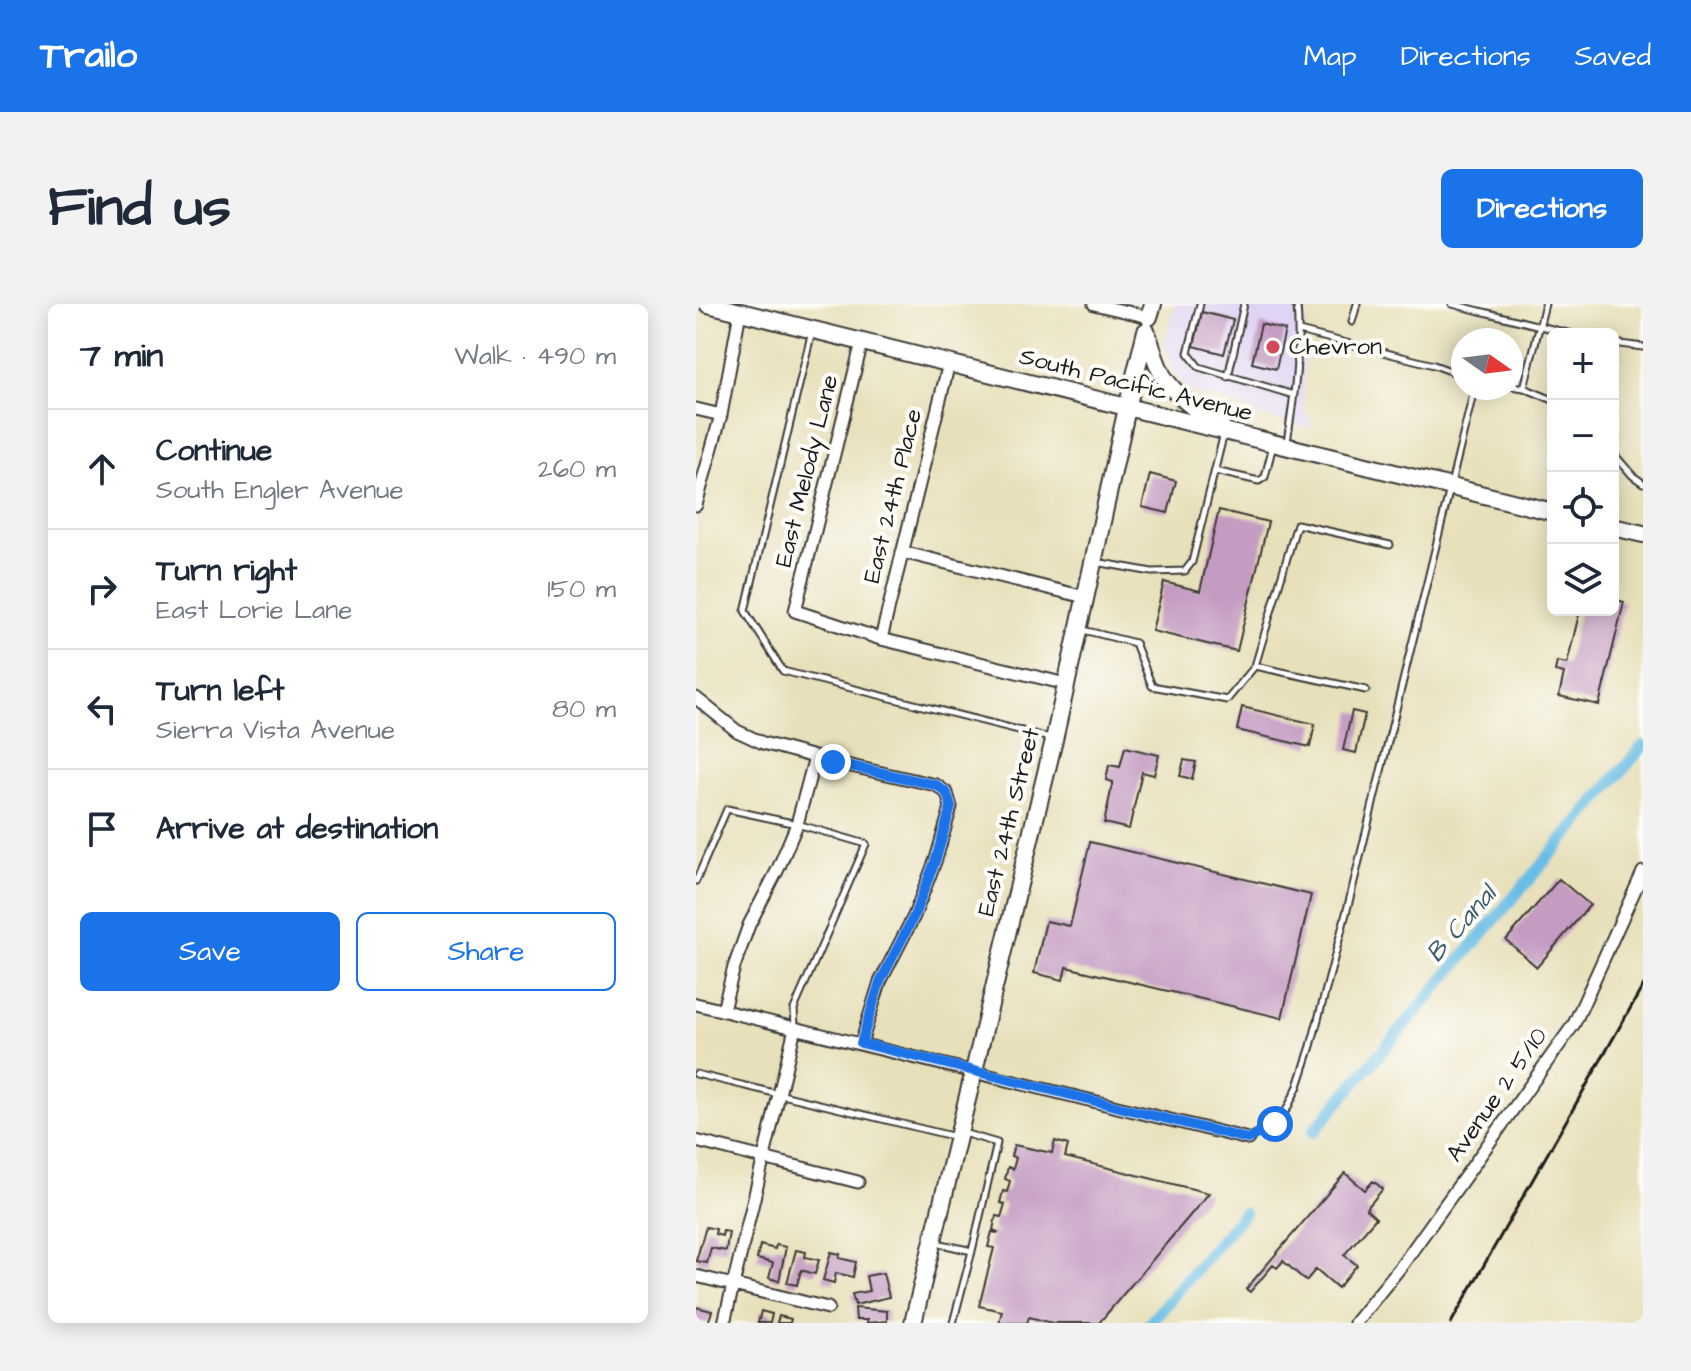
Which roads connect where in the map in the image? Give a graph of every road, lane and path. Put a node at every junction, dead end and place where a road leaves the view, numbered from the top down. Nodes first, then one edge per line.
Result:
1 (708, 304) edge
2 (1094, 304) edge
3 (1200, 304) edge
4 (1244, 304) edge
5 (1294, 304) edge
6 (1357, 304) edge
7 (1452, 304) edge
8 (1545, 304) edge
9 (740, 312) junction
10 (1149, 318) edge
11 (1352, 322) dead end
12 (1539, 326) junction
13 (1547, 328) edge
14 (812, 330) junction
15 (1299, 331) junction
16 (862, 342) junction
17 (1619, 344) edge
18 (1643, 347) edge
19 (949, 363) junction
20 (1451, 371) edge
21 (1228, 377) junction
22 (1524, 388) joint
23 (1294, 395) junction
24 (1547, 398) edge
25 (1470, 400) edge
26 (1127, 408) junction
27 (696, 409) edge
28 (721, 415) junction
29 (1229, 433) junction
30 (1280, 445) junction
31 (1619, 460) edge
32 (1215, 471) junction
33 (1643, 483) edge
34 (1450, 487) junction
35 (696, 505) edge
36 (1547, 511) edge
37 (1619, 528) edge
38 (1643, 534) edge
39 (1390, 545) dead end
40 (902, 552) junction
41 (1092, 562) junction
42 (1085, 597) junction
43 (1078, 629) junction
44 (881, 639) junction
45 (1255, 666) junction
46 (1066, 684) junction
47 (1366, 690) dead end
48 (696, 698) edge
49 (1054, 740) junction
50 (815, 757) junction
51 (797, 824) junction
52 (1643, 872) edge
53 (696, 881) edge
54 (696, 1004) edge
55 (723, 1010) junction
56 (795, 1028) junction
57 (861, 1043) junction
58 (973, 1072) junction
59 (696, 1074) edge
60 (779, 1094) junction
61 (958, 1135) junction
62 (1248, 1139) joint
63 (696, 1141) edge
64 (764, 1157) junction
65 (858, 1182) dead end
66 (933, 1242) junction
67 (972, 1251) junction
68 (696, 1276) edge
69 (733, 1285) junction
70 (828, 1308) dead end
71 (724, 1323) edge
72 (913, 1323) edge
73 (953, 1323) edge
74 (1355, 1323) edge

1 - 9 main road, South Pacific Avenue
2 - 10 street
3 - 21 lane
4 - 21 lane
5 - 15 lane
6 - 11 lane
7 - 12 lane
8 - 12 lane
9 - 14 main road, South Pacific Avenue
9 - 28 street
10 - 26 main road, East 24th Street
10 - 29 main road
12 - 13 lane
12 - 22 lane
14 - 16 main road, South Pacific Avenue
14 - 49 lane
15 - 20 lane
15 - 23 lane
16 - 19 main road, South Pacific Avenue
16 - 44 street, East Melody Lane
17 - 18 lane
19 - 26 main road, South Pacific Avenue
19 - 40 street, East 24th Place
21 - 23 lane
22 - 24 lane
23 - 30 lane
25 - 34 lane
26 - 29 main road, South Pacific Avenue
26 - 41 main road, East 24th Street
27 - 28 street
28 - 35 street
29 - 30 main road, South Pacific Avenue
29 - 32 lane
30 - 32 lane
30 - 34 main road, South Pacific Avenue
31 - 33 lane
32 - 41 lane
34 - 36 main road, South Pacific Avenue
34 - 62 lane
37 - 38 main road
39 - 45 lane
40 - 42 street
40 - 44 street, East 24th Place
41 - 42 main road, East 24th Street
42 - 43 main road, East 24th Street
43 - 45 lane
43 - 46 main road, East 24th Street
44 - 46 street
45 - 47 lane
46 - 49 main road, East 24th Street
48 - 50 street
49 - 58 main road, East 24th Street
50 - 51 street
50 - 57 street
51 - 53 lane
51 - 55 street
51 - 56 lane
52 - 74 street, Avenue 2 5/10
54 - 55 street
55 - 56 street
56 - 57 street
56 - 60 street
57 - 58 street
58 - 61 main road, East 24th Street
58 - 62 street
59 - 60 lane
60 - 61 lane
60 - 64 street
61 - 66 main road, East 24th Street
61 - 67 lane
63 - 64 street
64 - 65 street
64 - 69 street
66 - 67 lane
66 - 72 main road, East 24th Street
67 - 73 lane
68 - 69 street
69 - 70 street
69 - 71 street

